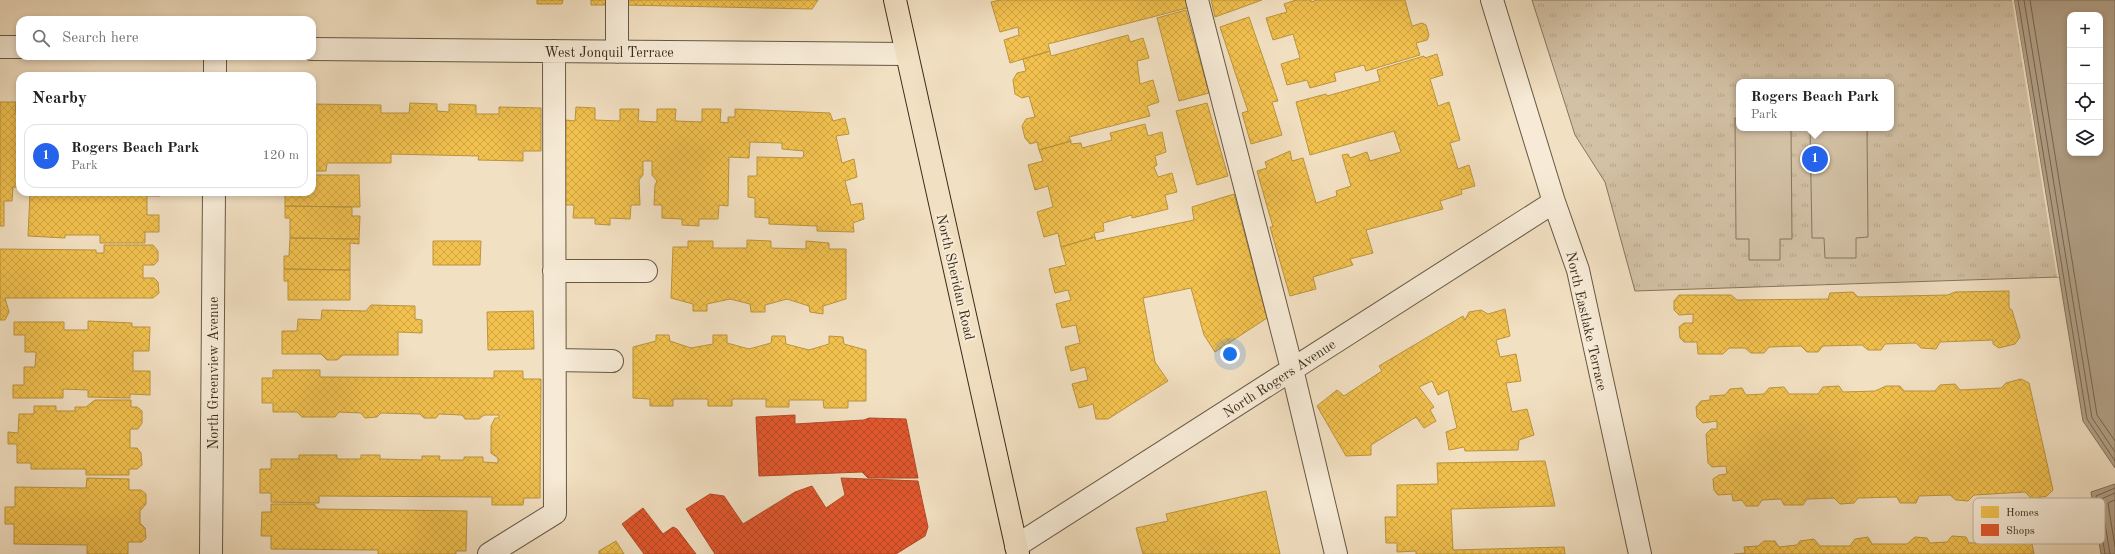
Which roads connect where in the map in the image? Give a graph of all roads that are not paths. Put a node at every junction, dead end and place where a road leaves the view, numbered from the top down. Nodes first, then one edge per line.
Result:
1 (617, 0) edge
2 (895, 0) edge
3 (1197, 0) edge
4 (1492, 0) edge
5 (0, 47) edge
6 (16, 47) edge
7 (316, 49) edge
8 (554, 51) junction
9 (617, 52) junction
10 (906, 54) junction
11 (215, 60) edge
12 (215, 72) edge
13 (214, 196) edge
14 (1554, 202) junction
15 (554, 271) junction
16 (646, 271) dead end
17 (555, 360) junction
18 (612, 361) dead end
19 (1292, 369) junction
20 (1013, 551) edge
21 (211, 554) edge
22 (489, 554) edge
23 (1336, 554) edge
24 (1640, 554) edge

1 - 9 street
2 - 10 main road, North Sheridan Road
3 - 19 street
4 - 14 street, North Eastlake Terrace
5 - 6 street
7 - 8 street, West Jonquil Terrace
8 - 9 street, West Jonquil Terrace
8 - 15 street
9 - 10 street, West Jonquil Terrace
10 - 20 main road, North Sheridan Road
11 - 12 street
13 - 21 street, North Greenview Avenue
14 - 19 street, North Rogers Avenue
14 - 24 street, North Eastlake Terrace
15 - 16 street
15 - 17 street
17 - 18 street
17 - 22 street
19 - 20 street, North Rogers Avenue
19 - 23 street

